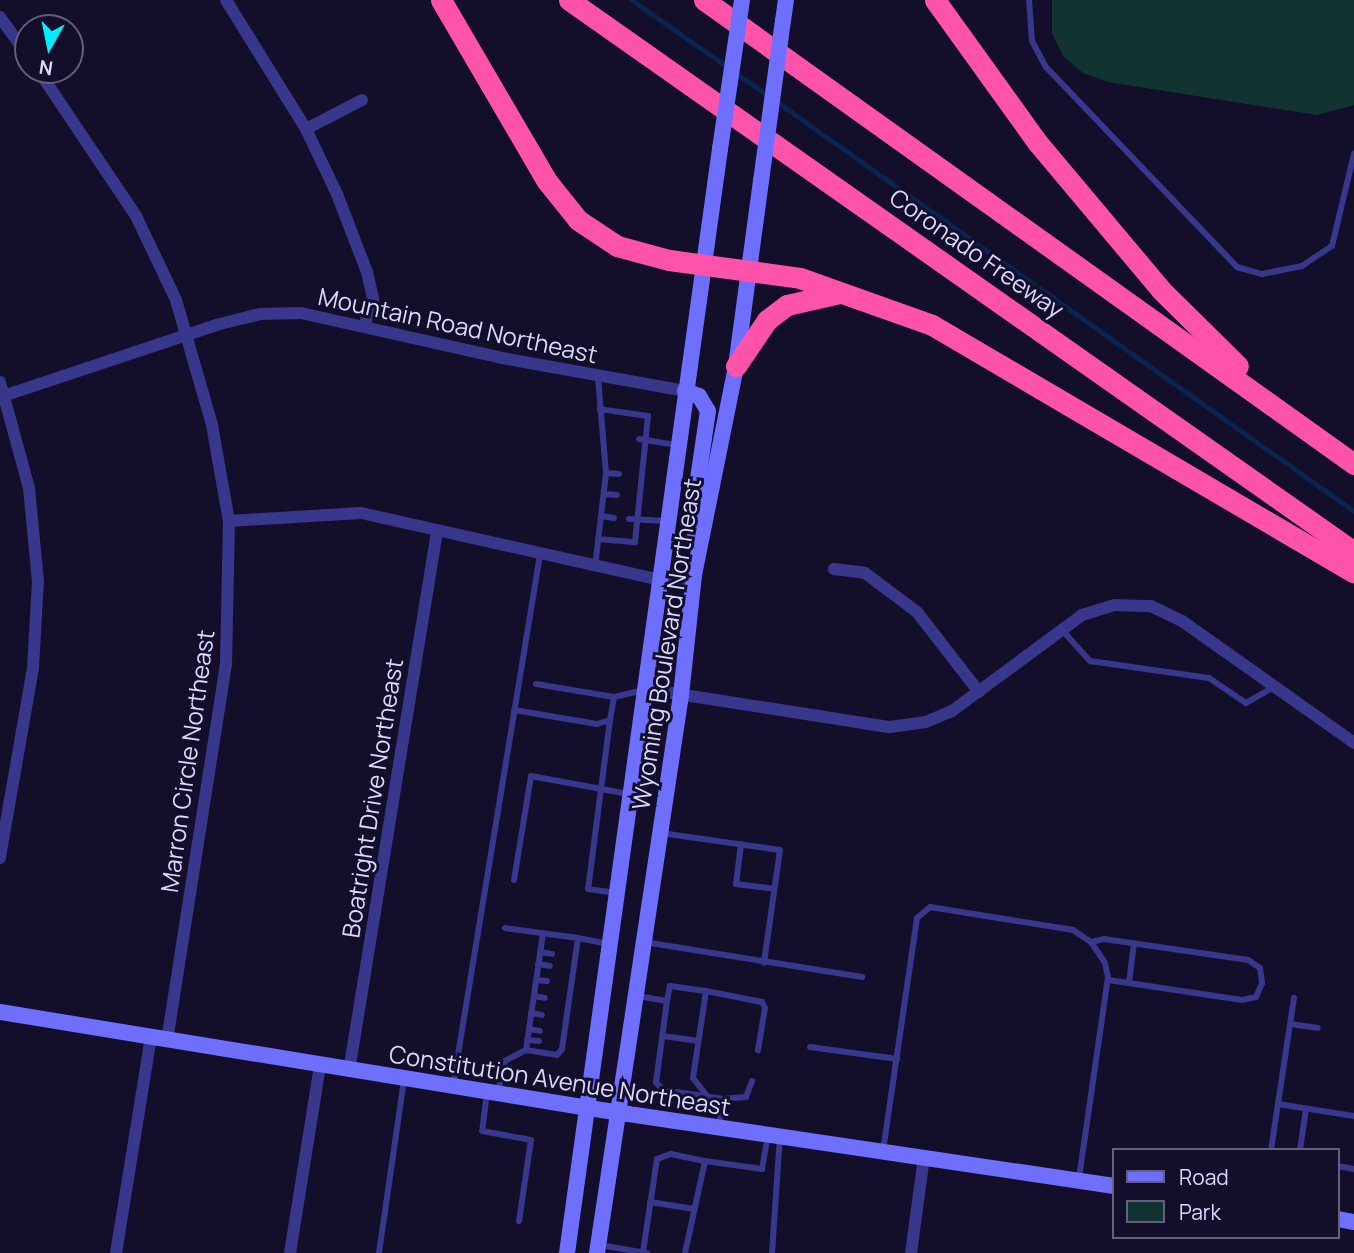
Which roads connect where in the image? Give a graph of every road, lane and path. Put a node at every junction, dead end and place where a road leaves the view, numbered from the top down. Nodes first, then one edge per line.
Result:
1 (226, 0) edge
2 (441, 0) edge
3 (569, 0) edge
4 (704, 0) edge
5 (742, 0) edge
6 (786, 0) edge
7 (935, 0) edge
8 (1029, 0) edge
9 (0, 17) edge
10 (14, 36) edge
11 (47, 84) edge
12 (362, 100) dead end
13 (306, 130) junction
14 (1354, 154) edge
15 (701, 265) junction
16 (748, 270) junction
17 (848, 292) junction
18 (365, 324) junction
19 (187, 334) junction
20 (736, 366) junction
21 (598, 377) junction
22 (0, 382) edge
23 (685, 391) junction
24 (2, 396) edge
25 (599, 408) junction
26 (643, 439) junction
27 (678, 445) junction
28 (1350, 461) edge
29 (606, 473) junction
30 (619, 474) dead end
31 (604, 494) junction
32 (617, 495) dead end
33 (601, 516) junction
34 (614, 518) dead end
35 (629, 519) dead end
36 (638, 520) junction
37 (229, 521) junction
38 (668, 521) junction
39 (438, 532) junction
40 (598, 539) junction
41 (1354, 552) edge
42 (540, 555) junction
43 (595, 567) junction
44 (834, 569) dead end
45 (1354, 573) edge
46 (659, 581) junction
47 (694, 581) junction
48 (1062, 630) junction
49 (536, 684) dead end
50 (1274, 687) junction
51 (646, 689) junction
52 (979, 692) junction
53 (681, 695) junction
54 (614, 697) junction
55 (514, 710) junction
56 (610, 720) junction
57 (1354, 743) edge
58 (601, 789) junction
59 (634, 794) junction
60 (660, 833) junction
61 (741, 844) junction
62 (0, 858) edge
63 (514, 880) dead end
64 (774, 889) junction
65 (618, 894) junction
66 (505, 928) dead end
67 (543, 933) junction
68 (578, 938) junction
69 (644, 942) junction
70 (1091, 942) junction
71 (1134, 943) junction
72 (611, 944) junction
73 (540, 951) junction
74 (552, 954) dead end
75 (567, 956) dead end
76 (576, 956) junction
77 (764, 963) junction
78 (538, 964) junction
79 (550, 966) dead end
80 (565, 968) dead end
81 (574, 969) junction
82 (862, 977) dead end
83 (536, 980) junction
84 (1108, 980) junction
85 (547, 981) dead end
86 (563, 984) dead end
87 (1129, 984) junction
88 (572, 985) junction
89 (706, 991) junction
90 (534, 996) junction
91 (636, 996) junction
92 (545, 998) dead end
93 (1294, 998) dead end
94 (560, 1000) dead end
95 (569, 1001) junction
96 (667, 1001) junction
97 (0, 1012) edge
98 (531, 1013) junction
99 (542, 1015) dead end
100 (558, 1017) dead end
101 (567, 1018) junction
102 (1290, 1024) junction
103 (1318, 1028) dead end
104 (529, 1029) junction
105 (540, 1031) dead end
106 (555, 1033) dead end
107 (564, 1035) junction
108 (663, 1036) junction
109 (159, 1039) junction
110 (527, 1040) junction
111 (538, 1041) dead end
112 (699, 1041) junction
113 (554, 1044) dead end
114 (563, 1045) junction
115 (810, 1047) dead end
116 (526, 1050) junction
117 (758, 1050) dead end
118 (897, 1059) junction
119 (320, 1065) junction
120 (349, 1070) junction
121 (404, 1079) junction
122 (752, 1081) dead end
123 (452, 1087) junction
124 (492, 1093) junction
125 (707, 1096) junction
126 (723, 1099) junction
127 (1278, 1104) junction
128 (588, 1108) junction
129 (1306, 1109) junction
130 (619, 1112) junction
131 (1354, 1116) edge
132 (719, 1127) junction
133 (774, 1135) junction
134 (1271, 1148) edge
135 (1300, 1148) edge
136 (883, 1151) junction
137 (924, 1157) junction
138 (705, 1161) junction
139 (1079, 1180) junction
140 (1112, 1186) edge
141 (650, 1202) junction
142 (694, 1209) junction
143 (519, 1222) dead end
144 (597, 1249) edge
145 (116, 1253) edge
146 (290, 1253) edge
147 (379, 1253) edge
148 (566, 1253) edge
149 (645, 1253) edge
150 (685, 1253) edge
151 (772, 1253) edge
152 (911, 1253) edge

1 - 13 street
2 - 15 highway
3 - 41 highway, Coronado Freeway
4 - 28 highway, Coronado Freeway
5 - 15 main road, Wyoming Boulevard Northeast, bridge
6 - 16 main road, Wyoming Boulevard Northeast, bridge
7 - 28 highway
8 - 14 lane
9 - 10 street
11 - 19 street, Marron Circle Northeast
12 - 13 street
13 - 18 street
15 - 16 highway
15 - 23 main road, Wyoming Boulevard Northeast
16 - 17 highway
16 - 20 main road, Wyoming Boulevard Northeast
17 - 20 highway
17 - 45 highway
18 - 19 street, Mountain Road Northeast
18 - 21 street, Mountain Road Northeast
19 - 24 street, Mountain Road Northeast
19 - 37 street, Marron Circle Northeast
20 - 47 main road, Wyoming Boulevard Northeast
21 - 23 street, Mountain Road Northeast
21 - 25 lane
22 - 24 street
23 - 27 main road, Wyoming Boulevard Northeast
23 - 47 main road
24 - 62 street
25 - 26 lane
25 - 29 lane
26 - 27 lane
26 - 36 lane
27 - 38 main road, Wyoming Boulevard Northeast
29 - 30 lane
29 - 31 lane
31 - 32 lane
31 - 33 lane
33 - 34 lane
33 - 40 lane
35 - 36 lane
36 - 38 lane
36 - 40 lane
37 - 39 street
37 - 109 street, Marron Circle Northeast
38 - 46 main road, Wyoming Boulevard Northeast
39 - 42 street
39 - 120 street, Boatright Drive Northeast
40 - 43 lane
42 - 43 street
42 - 55 lane
43 - 46 street
44 - 52 street
46 - 47 street
46 - 51 main road, Wyoming Boulevard Northeast
47 - 53 main road, Wyoming Boulevard Northeast
48 - 50 lane
48 - 50 street
48 - 52 street
49 - 54 lane
50 - 57 street
51 - 53 street
51 - 54 lane
51 - 59 main road, Wyoming Boulevard Northeast
52 - 53 street
53 - 60 main road, Wyoming Boulevard Northeast
54 - 56 lane
55 - 56 lane
55 - 123 lane
56 - 58 lane
58 - 59 lane
58 - 63 lane
58 - 65 lane
59 - 65 main road, Wyoming Boulevard Northeast
60 - 61 lane
60 - 69 main road, Wyoming Boulevard Northeast
61 - 64 lane
61 - 64 lane
64 - 77 lane
65 - 72 main road, Wyoming Boulevard Northeast
66 - 67 lane
67 - 68 lane
67 - 73 lane
68 - 72 lane
68 - 76 lane
69 - 77 lane
69 - 91 main road, Wyoming Boulevard Northeast
70 - 71 lane
70 - 84 lane
70 - 118 lane
71 - 87 lane
71 - 87 lane
72 - 128 main road, Wyoming Boulevard Northeast
73 - 74 lane
73 - 78 lane
75 - 76 lane
76 - 81 lane
77 - 82 lane
78 - 79 lane
78 - 83 lane
80 - 81 lane
81 - 88 lane
83 - 85 lane
83 - 90 lane
84 - 87 lane
84 - 139 lane
86 - 88 lane
88 - 95 lane
89 - 96 lane
89 - 112 lane
89 - 117 lane
90 - 92 lane
90 - 98 lane
91 - 96 lane
91 - 130 main road, Wyoming Boulevard Northeast
93 - 102 lane
94 - 95 lane
95 - 101 lane
96 - 108 lane
97 - 109 main road, Constitution Avenue Northeast
98 - 99 lane
98 - 104 lane
100 - 101 lane
101 - 107 lane
102 - 103 lane
102 - 127 lane
104 - 105 lane
104 - 110 lane
106 - 107 lane
107 - 114 lane
108 - 112 lane
108 - 125 lane
109 - 119 main road, Constitution Avenue Northeast
109 - 145 street, Marron Circle Northeast
110 - 111 lane
110 - 116 lane
112 - 125 lane
113 - 114 lane
114 - 116 lane
115 - 118 lane
116 - 124 lane
118 - 136 lane
119 - 120 main road, Constitution Avenue Northeast
119 - 146 street
120 - 121 main road, Constitution Avenue Northeast
121 - 123 main road, Constitution Avenue Northeast
121 - 147 lane
122 - 126 lane
123 - 124 main road, Constitution Avenue Northeast
124 - 128 main road, Constitution Avenue Northeast
124 - 143 lane
125 - 126 lane
126 - 132 lane
127 - 129 lane
127 - 134 lane
128 - 130 main road, Constitution Avenue Northeast
128 - 148 main road, Wyoming Boulevard Northeast
129 - 131 lane
129 - 135 lane
130 - 132 main road, Constitution Avenue Northeast
130 - 144 main road, Wyoming Boulevard Northeast
132 - 133 main road, Constitution Avenue Northeast
133 - 136 main road, Constitution Avenue Northeast
133 - 138 lane
133 - 151 lane
136 - 137 main road, Constitution Avenue Northeast
137 - 139 main road, Constitution Avenue Northeast
137 - 152 street
138 - 141 lane
138 - 142 lane
139 - 140 main road, Constitution Avenue Northeast
141 - 142 lane
141 - 149 lane
142 - 150 lane
144 - 149 lane

